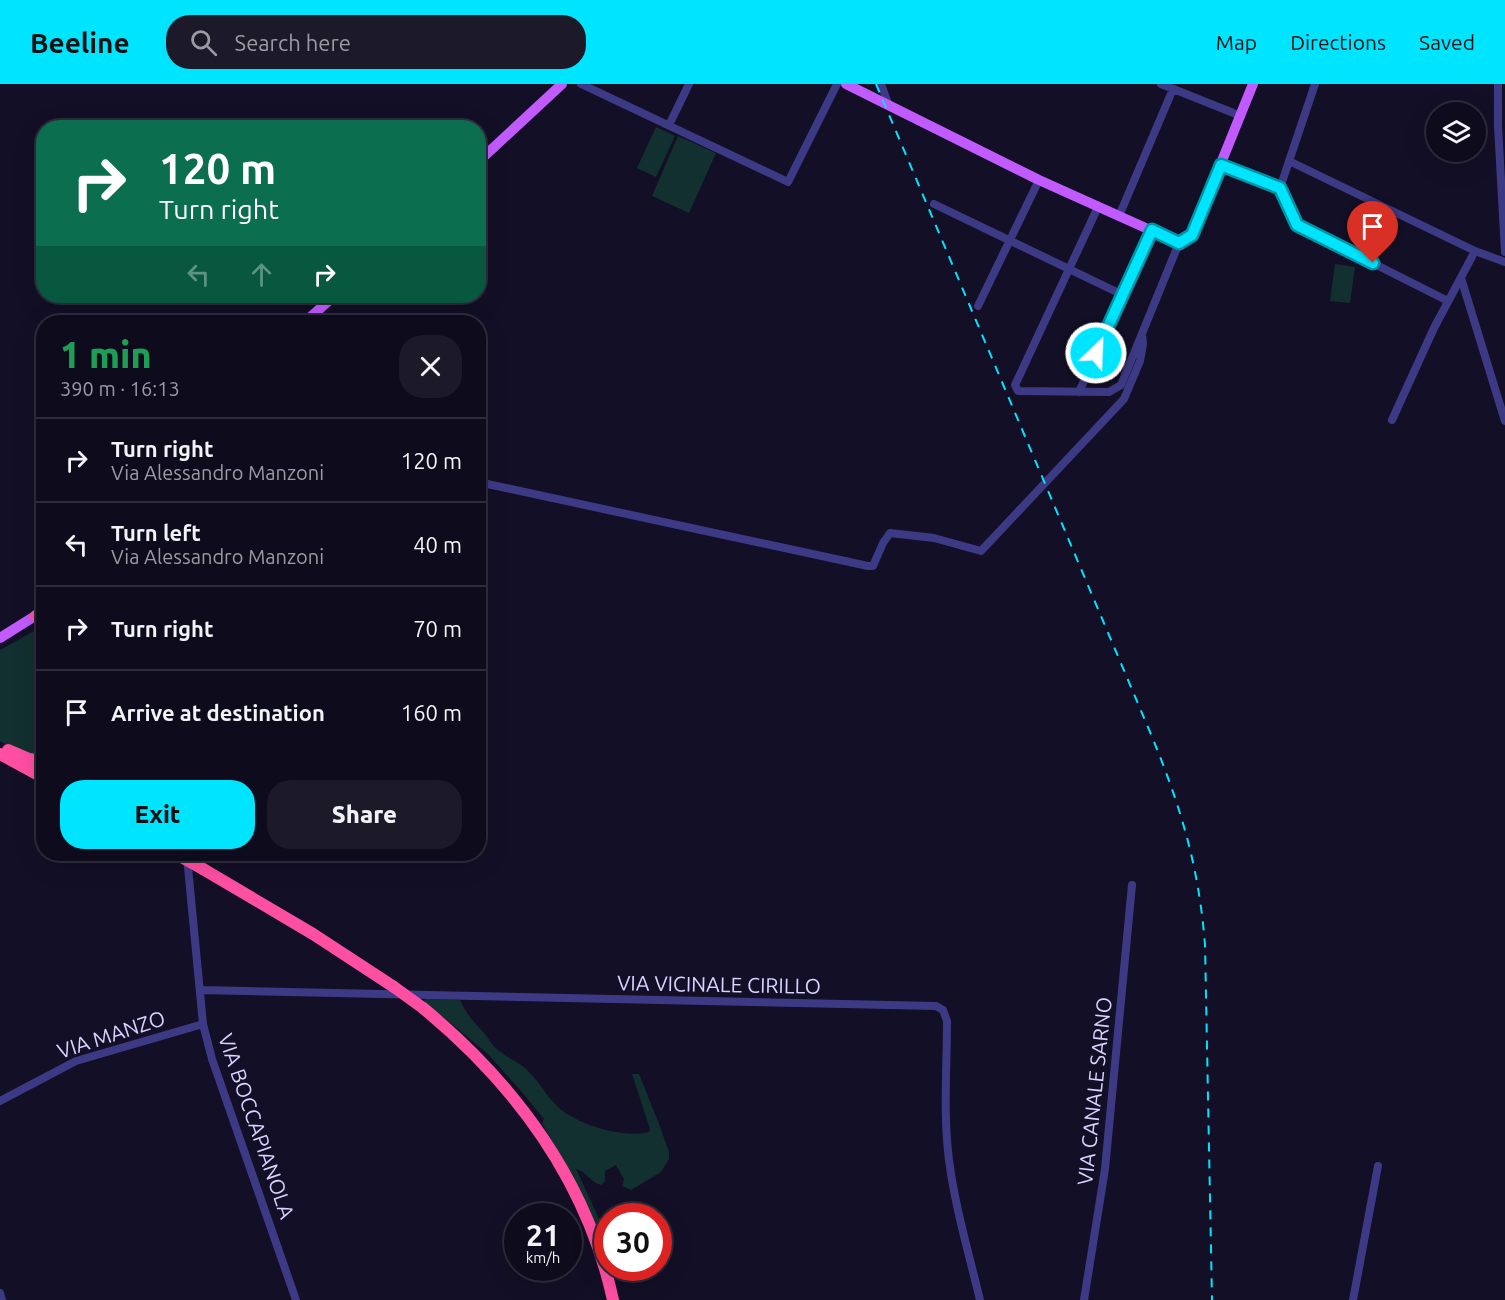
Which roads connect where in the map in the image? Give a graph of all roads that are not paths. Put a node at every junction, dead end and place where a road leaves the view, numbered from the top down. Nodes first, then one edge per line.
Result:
1 (562, 84) edge
2 (581, 84) edge
3 (689, 84) edge
4 (837, 84) edge
5 (846, 84) edge
6 (881, 84) edge
7 (1161, 84) edge
8 (1253, 84) edge
9 (1315, 84) edge
10 (1498, 84) edge
11 (1173, 89) junction
12 (889, 106) junction
13 (1241, 116) junction
14 (671, 121) dead end
15 (486, 155) edge
16 (1289, 161) junction
17 (1221, 165) junction
18 (1039, 180) junction
19 (1280, 188) junction
20 (934, 204) dead end
21 (1098, 207) junction
22 (1119, 216) junction
23 (1152, 230) junction
24 (1010, 242) junction
25 (1179, 243) junction
26 (1475, 250) junction
27 (1505, 252) edge
28 (1505, 262) edge
29 (1070, 269) junction
30 (1461, 278) junction
31 (1123, 295) junction
32 (1448, 301) junction
33 (326, 303) edge
34 (978, 306) dead end
35 (313, 315) edge
36 (1142, 334) junction
37 (1079, 392) junction
38 (1392, 420) dead end
39 (1505, 421) edge
40 (486, 484) edge
41 (36, 618) edge
42 (0, 638) edge
43 (0, 746) edge
44 (0, 754) edge
45 (36, 760) edge
46 (36, 774) edge
47 (188, 861) edge
48 (189, 861) edge
49 (1132, 885) dead end
50 (200, 990) junction
51 (203, 1024) junction
52 (0, 1101) edge
53 (1378, 1166) dead end
54 (0, 1293) edge
55 (2, 1300) edge
56 (296, 1300) edge
57 (613, 1300) edge
58 (980, 1300) edge
59 (1084, 1300) edge
60 (1353, 1300) edge

1 - 15 main road
2 - 4 street
3 - 14 street
5 - 12 main road
6 - 12 street
7 - 11 street
8 - 13 main road
9 - 16 street
10 - 27 street
11 - 13 street
11 - 22 street
12 - 18 main road
13 - 17 main road
16 - 19 street
16 - 26 street
17 - 19 street
17 - 25 main road
18 - 21 main road
18 - 24 street
19 - 32 street
20 - 24 street
21 - 22 main road
21 - 29 street
22 - 23 main road
23 - 25 main road
23 - 31 street
24 - 29 street
24 - 34 street
25 - 36 street
26 - 28 street
26 - 30 street
29 - 31 street
29 - 37 street
30 - 32 street
30 - 39 street
31 - 37 street
32 - 38 street
33 - 35 main road
36 - 37 street
36 - 40 street
41 - 42 main road
43 - 45 highway
44 - 46 highway
47 - 50 street, VIA BOCCAPIANOLA
48 - 57 highway, bridge
49 - 59 street, VIA CANALE SARNO
50 - 51 street, VIA BOCCAPIANOLA
50 - 58 street, VIA VICINALE CIRILLO
51 - 52 street, VIA MANZO
51 - 56 street, VIA BOCCAPIANOLA
53 - 60 street
54 - 55 street

